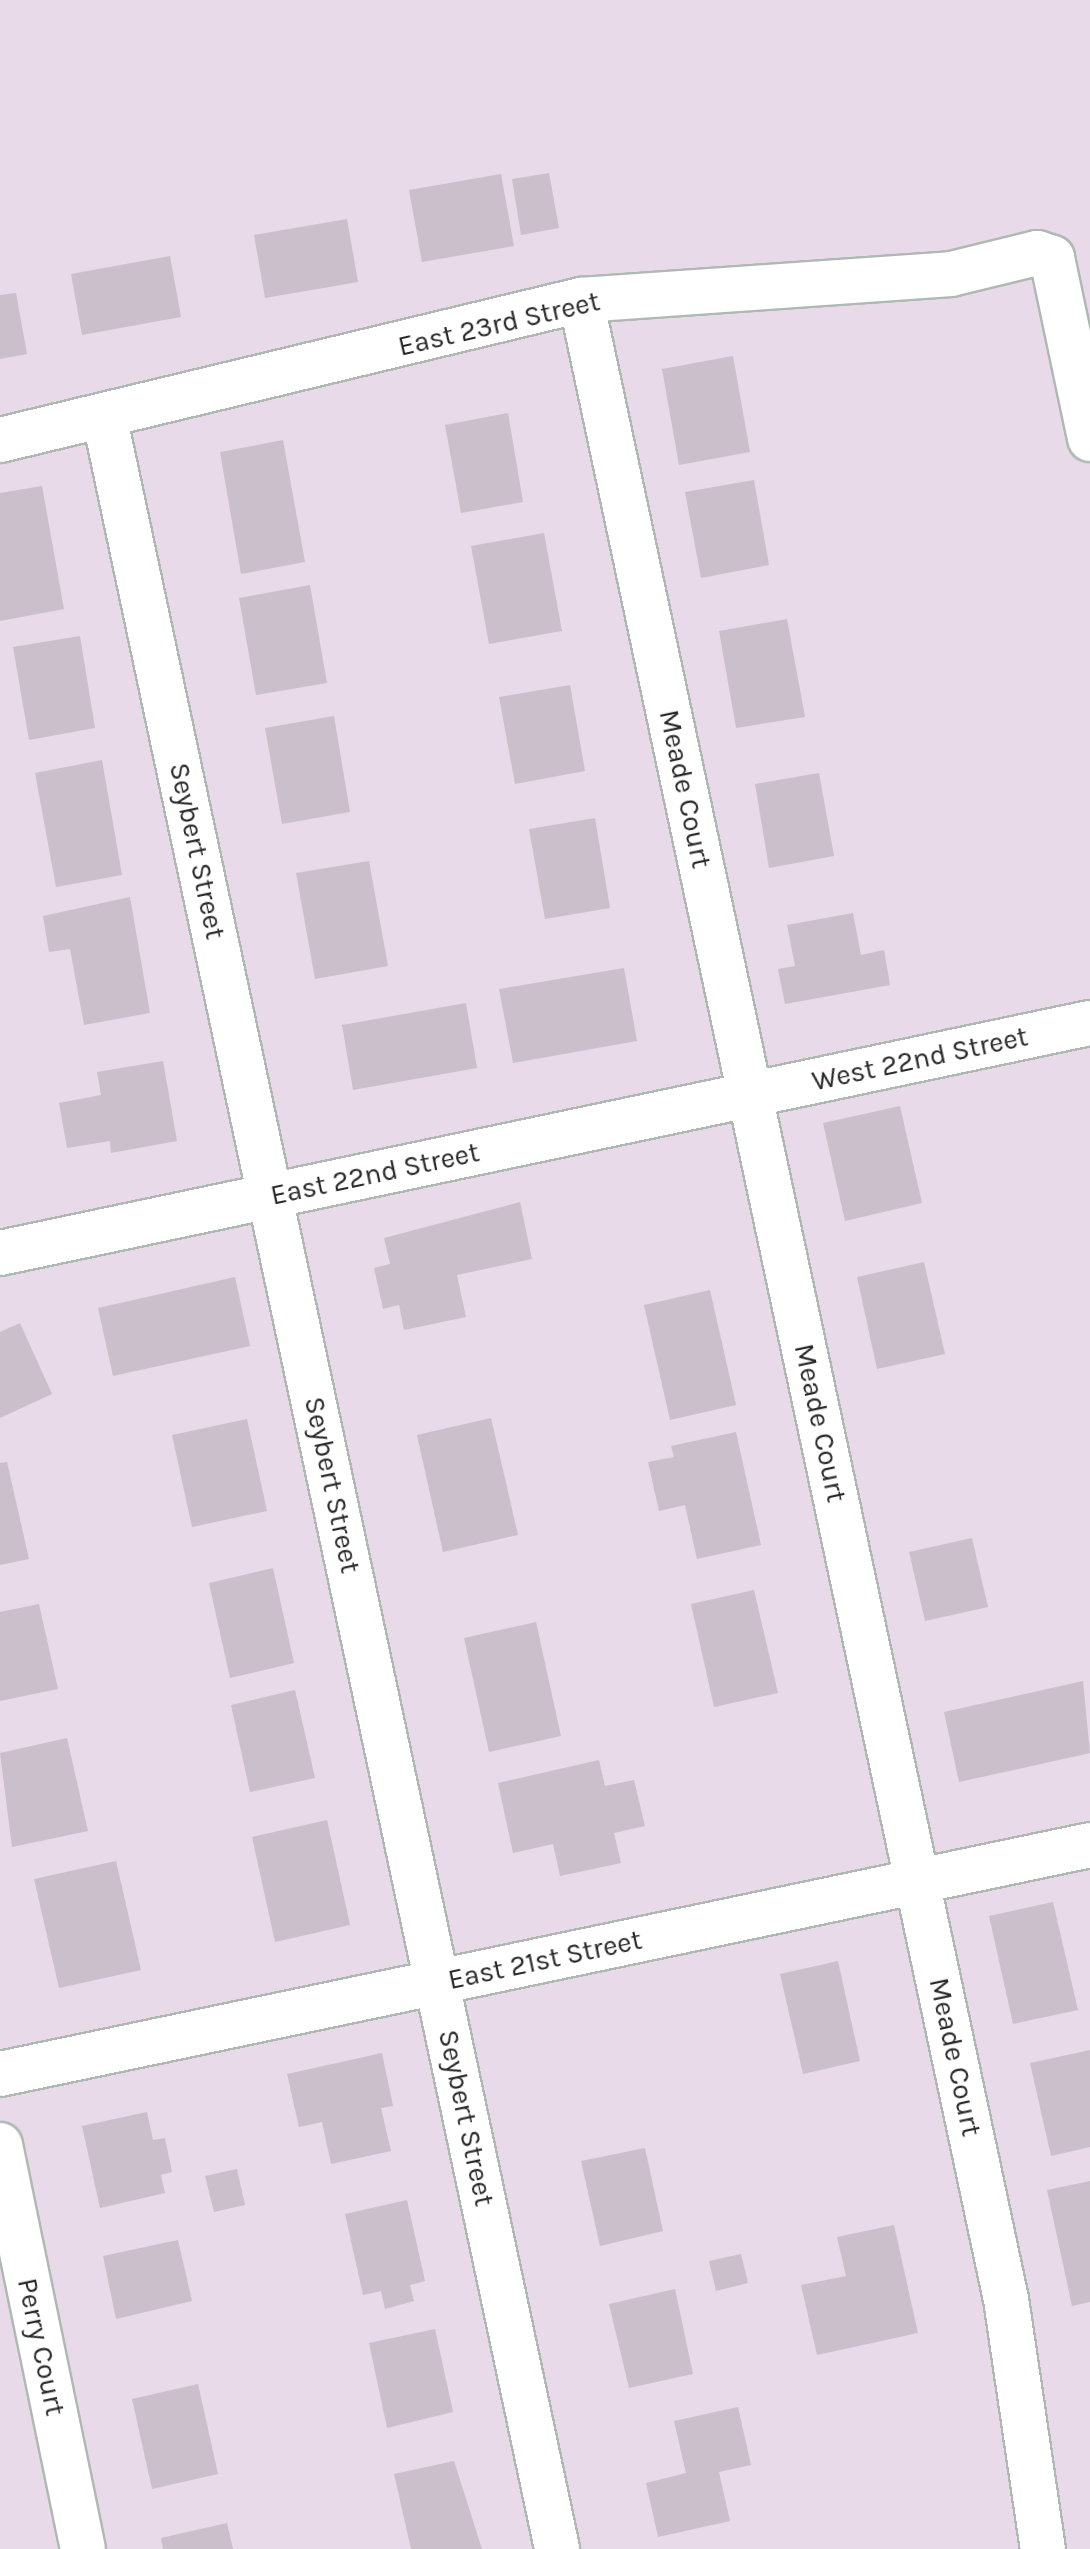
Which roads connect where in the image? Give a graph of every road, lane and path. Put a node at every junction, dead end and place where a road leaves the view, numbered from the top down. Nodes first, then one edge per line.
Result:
1 (581, 300) junction
2 (105, 420) junction
3 (1090, 439) edge
4 (0, 440) edge
5 (1090, 1023) edge
6 (750, 1095) junction
7 (270, 1196) junction
8 (0, 1253) edge
9 (1090, 1845) edge
10 (917, 1881) junction
11 (437, 1982) junction
12 (0, 2074) edge
13 (0, 2145) edge
14 (83, 2549) edge
15 (557, 2549) edge
16 (1043, 2549) edge

1 - 2 street, East 23rd Street
1 - 3 street, East 23rd Street
1 - 6 street, Meade Court
2 - 4 street, East 23rd Street
2 - 7 street, Seybert Street
5 - 6 street, West 22nd Street
6 - 7 street, East 22nd Street
6 - 10 street, Meade Court
7 - 8 street, East 22nd Street
7 - 11 street, Seybert Street
9 - 10 street, East 21st Street
10 - 11 street, East 21st Street
10 - 16 street, Meade Court
11 - 12 street, East 21st Street
11 - 15 street, Seybert Street
13 - 14 street, Perry Court

